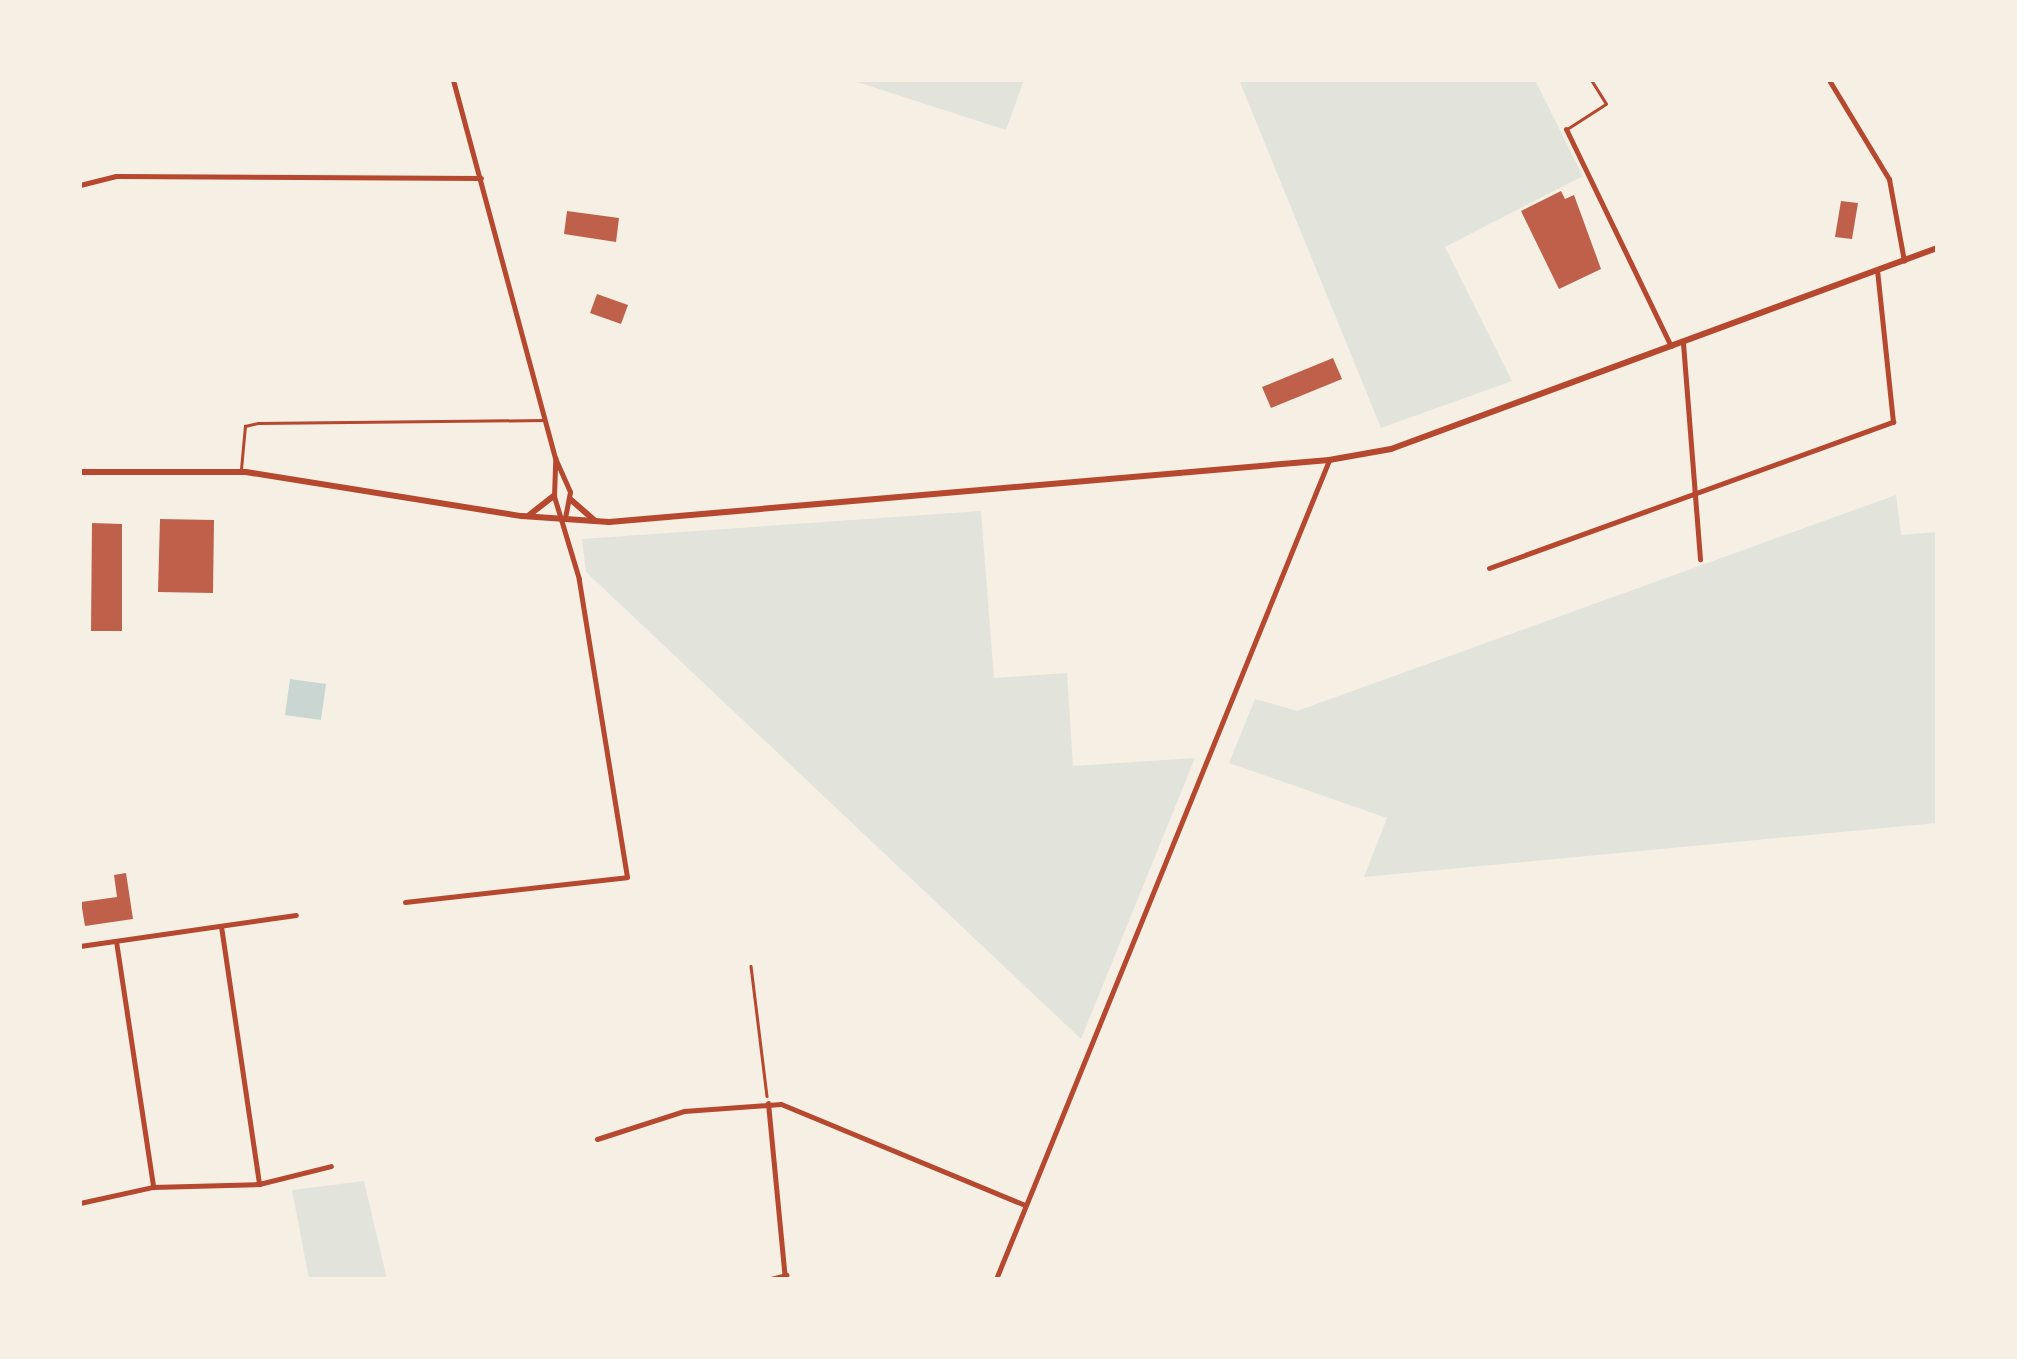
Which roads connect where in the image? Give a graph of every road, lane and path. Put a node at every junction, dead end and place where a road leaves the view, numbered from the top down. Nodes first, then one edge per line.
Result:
1 (454, 80) edge
2 (1591, 80) edge
3 (1829, 80) edge
4 (1566, 130) joint
5 (481, 178) junction
6 (80, 185) edge
7 (1937, 248) edge
8 (1904, 260) junction
9 (1877, 271) junction
10 (1682, 342) junction
11 (1672, 346) junction
12 (546, 420) junction
13 (555, 458) junction
14 (1328, 460) junction
15 (80, 472) edge
16 (241, 472) junction
17 (1695, 494) junction
18 (554, 496) junction
19 (570, 500) junction
20 (528, 516) junction
21 (564, 521) junction
22 (596, 522) junction
23 (1700, 559) dead end
24 (1489, 568) dead end
25 (405, 902) dead end
26 (296, 915) dead end
27 (222, 926) junction
28 (116, 941) junction
29 (80, 946) edge
30 (751, 966) dead end
31 (768, 1102) junction
32 (598, 1139) dead end
33 (331, 1166) dead end
34 (258, 1184) junction
35 (154, 1187) junction
36 (80, 1203) edge
37 (1026, 1205) junction
38 (786, 1277) edge
39 (771, 1279) edge
40 (996, 1279) edge

1 - 5 street
2 - 4 lane
3 - 8 street
4 - 11 street
5 - 6 street
5 - 12 street
7 - 8 street
8 - 9 street
9 - 10 street
9 - 17 street
10 - 11 street
10 - 17 street
11 - 14 street
12 - 13 street
12 - 16 lane
13 - 18 street
13 - 19 street
14 - 22 street
14 - 37 street
15 - 16 street
16 - 20 street
17 - 23 street
17 - 24 street
18 - 20 street
18 - 21 street
19 - 21 street
19 - 22 street
20 - 21 street
21 - 22 street
21 - 25 street
26 - 27 street
27 - 28 street
27 - 34 street
28 - 29 street
28 - 35 street
30 - 31 path
31 - 32 street
31 - 37 street
31 - 38 street
33 - 34 street
34 - 35 street
35 - 36 street
37 - 40 street
38 - 39 street

